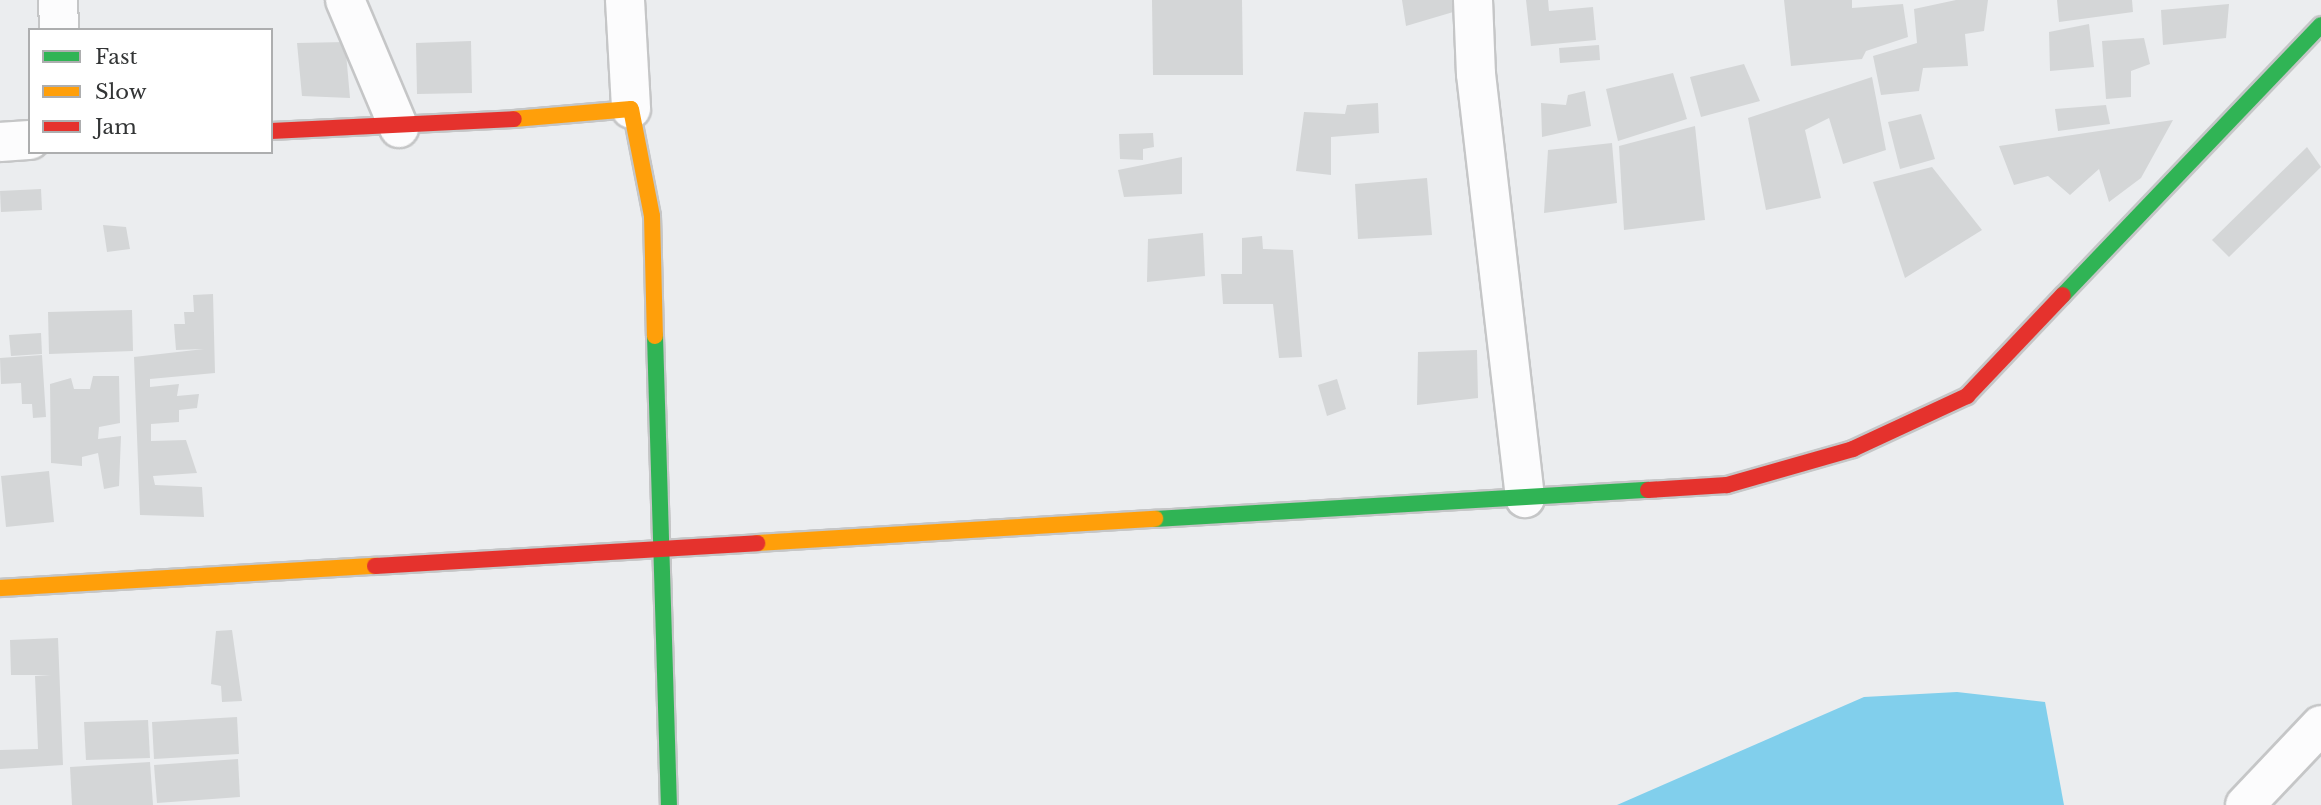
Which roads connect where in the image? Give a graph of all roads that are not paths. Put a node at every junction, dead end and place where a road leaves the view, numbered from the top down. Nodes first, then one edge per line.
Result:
1 (58, 0) edge
2 (345, 0) edge
3 (625, 0) edge
4 (1474, 0) edge
5 (2321, 25) edge
6 (59, 28) edge
7 (631, 108) junction
8 (399, 128) junction
9 (273, 131) edge
10 (28, 139) edge
11 (0, 142) edge
12 (1525, 498) junction
13 (660, 549) junction
14 (0, 588) edge
15 (2321, 725) edge
16 (669, 805) edge
17 (2245, 805) edge

1 - 6 street
2 - 8 street
3 - 7 street
4 - 12 street
5 - 12 street
7 - 8 street
7 - 13 street
8 - 9 street
10 - 11 street
12 - 13 street
13 - 14 street
13 - 16 street
15 - 17 street

